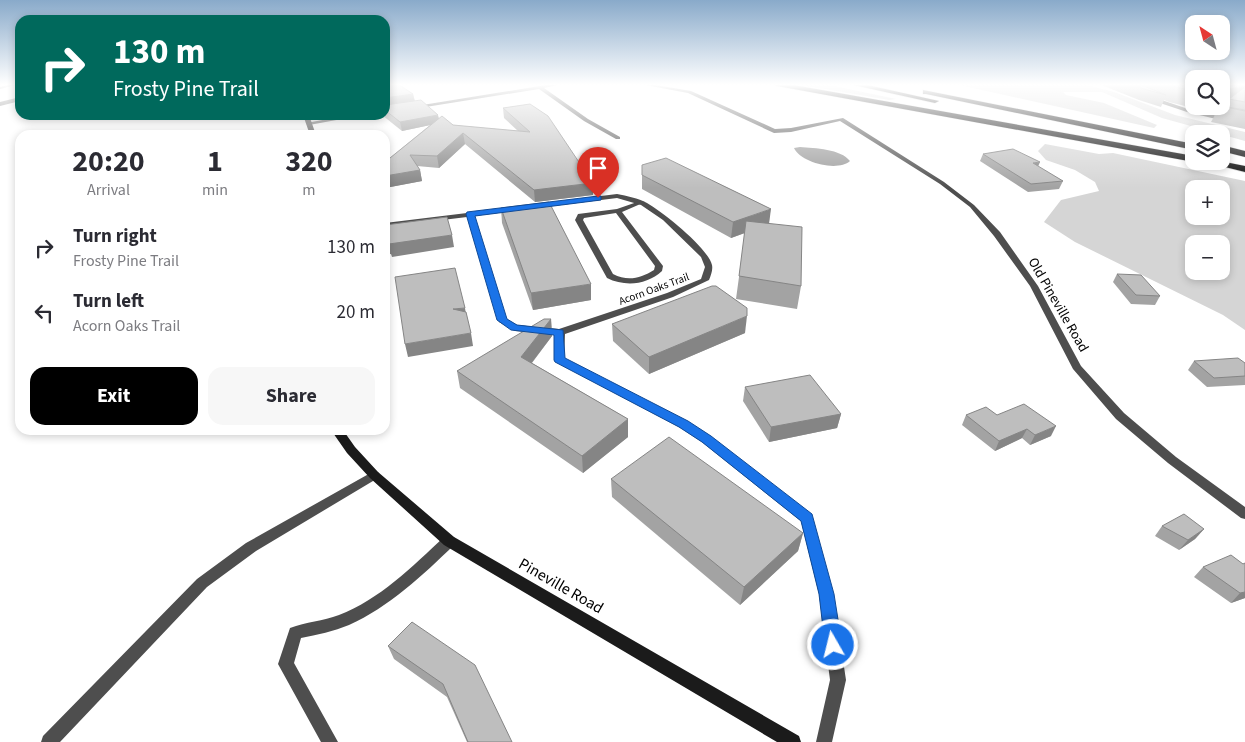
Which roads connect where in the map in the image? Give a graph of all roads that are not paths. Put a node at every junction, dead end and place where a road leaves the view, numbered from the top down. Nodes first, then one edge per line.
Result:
1 (584, 119) edge
2 (747, 119) edge
3 (978, 119) edge
4 (1013, 119) edge
5 (1054, 119) edge
6 (1088, 119) edge
7 (1222, 119) edge
8 (308, 120) edge
9 (329, 120) edge
10 (309, 123) junction
11 (1245, 124) edge
12 (311, 130) edge
13 (618, 138) dead end
14 (1185, 140) edge
15 (1185, 145) edge
16 (1230, 151) edge
17 (1230, 154) edge
18 (1185, 156) edge
19 (1185, 156) edge
20 (1245, 156) edge
21 (1230, 165) edge
22 (1230, 166) edge
23 (1245, 169) edge
24 (642, 202) junction
25 (618, 210) junction
26 (470, 214) junction
27 (390, 223) edge
28 (560, 332) junction
29 (340, 435) edge
30 (374, 475) junction
31 (1245, 514) edge
32 (449, 541) junction
33 (49, 742) edge
34 (330, 742) edge
35 (793, 742) edge
36 (824, 742) edge

1 - 13 street
2 - 31 street, Old Pineville Road
3 - 18 highway
4 - 19 highway
5 - 15 highway
6 - 14 highway
7 - 11 street
8 - 10 main road
9 - 10 street
10 - 12 main road
16 - 20 highway
17 - 20 highway
21 - 23 highway
22 - 23 highway
24 - 25 street
24 - 26 street, Acorn Oaks Trail
24 - 28 street, Acorn Oaks Trail
25 - 25 street
26 - 27 street, Acorn Oaks Trail
26 - 28 street, Acorn Oaks Trail
28 - 36 street
29 - 30 main road, Pineville Road
30 - 32 main road, Pineville Road
30 - 33 street
32 - 34 street
32 - 35 main road, Pineville Road

